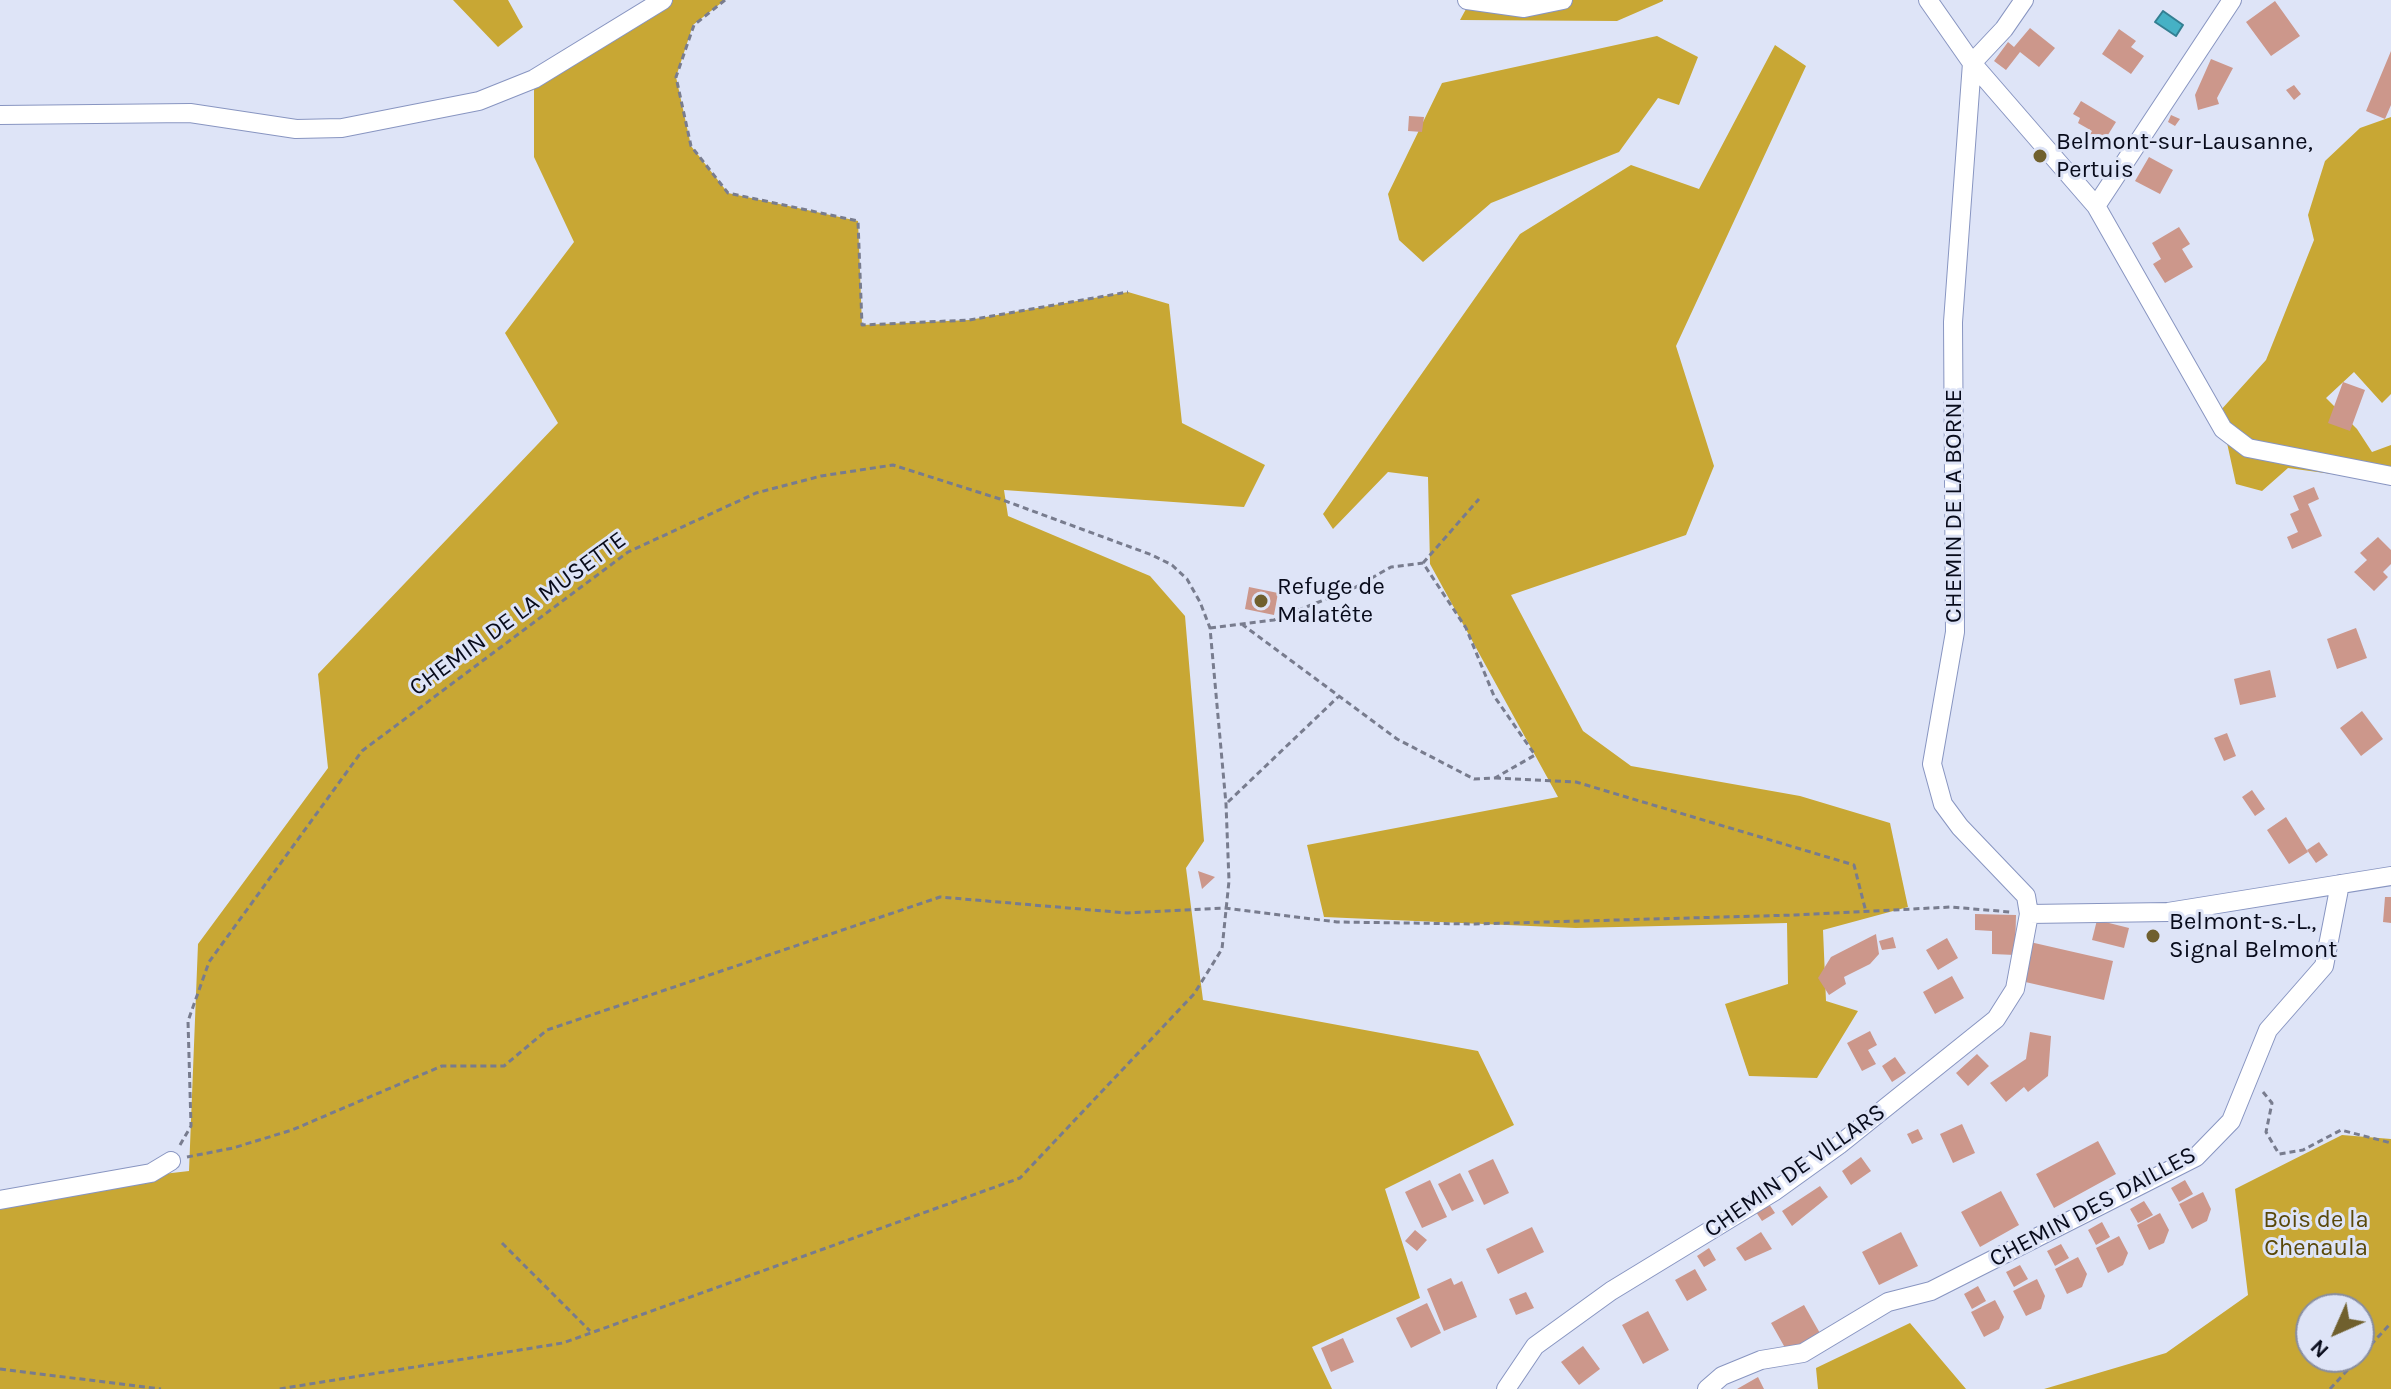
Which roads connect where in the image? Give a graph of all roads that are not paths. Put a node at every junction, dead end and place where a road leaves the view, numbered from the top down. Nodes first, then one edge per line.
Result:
1 (663, 0) edge
2 (1467, 0) edge
3 (1563, 0) edge
4 (1928, 0) edge
5 (2024, 0) edge
6 (2232, 0) edge
7 (1972, 63) junction
8 (0, 115) edge
9 (2096, 206) junction
10 (2391, 476) edge
11 (2391, 876) edge
12 (2340, 884) junction
13 (2029, 914) junction
14 (171, 1161) road end
15 (0, 1200) edge
16 (1506, 1389) edge
17 (1707, 1389) edge

1 - 8 street
2 - 3 street
4 - 7 street
5 - 7 street
6 - 9 street
7 - 9 street
7 - 13 street, CHEMIN DE LA BORNE
9 - 10 street
11 - 12 street
12 - 13 street
12 - 17 street, CHEMIN DES DAILLES
13 - 16 street, CHEMIN DE VILLARS
14 - 15 street

